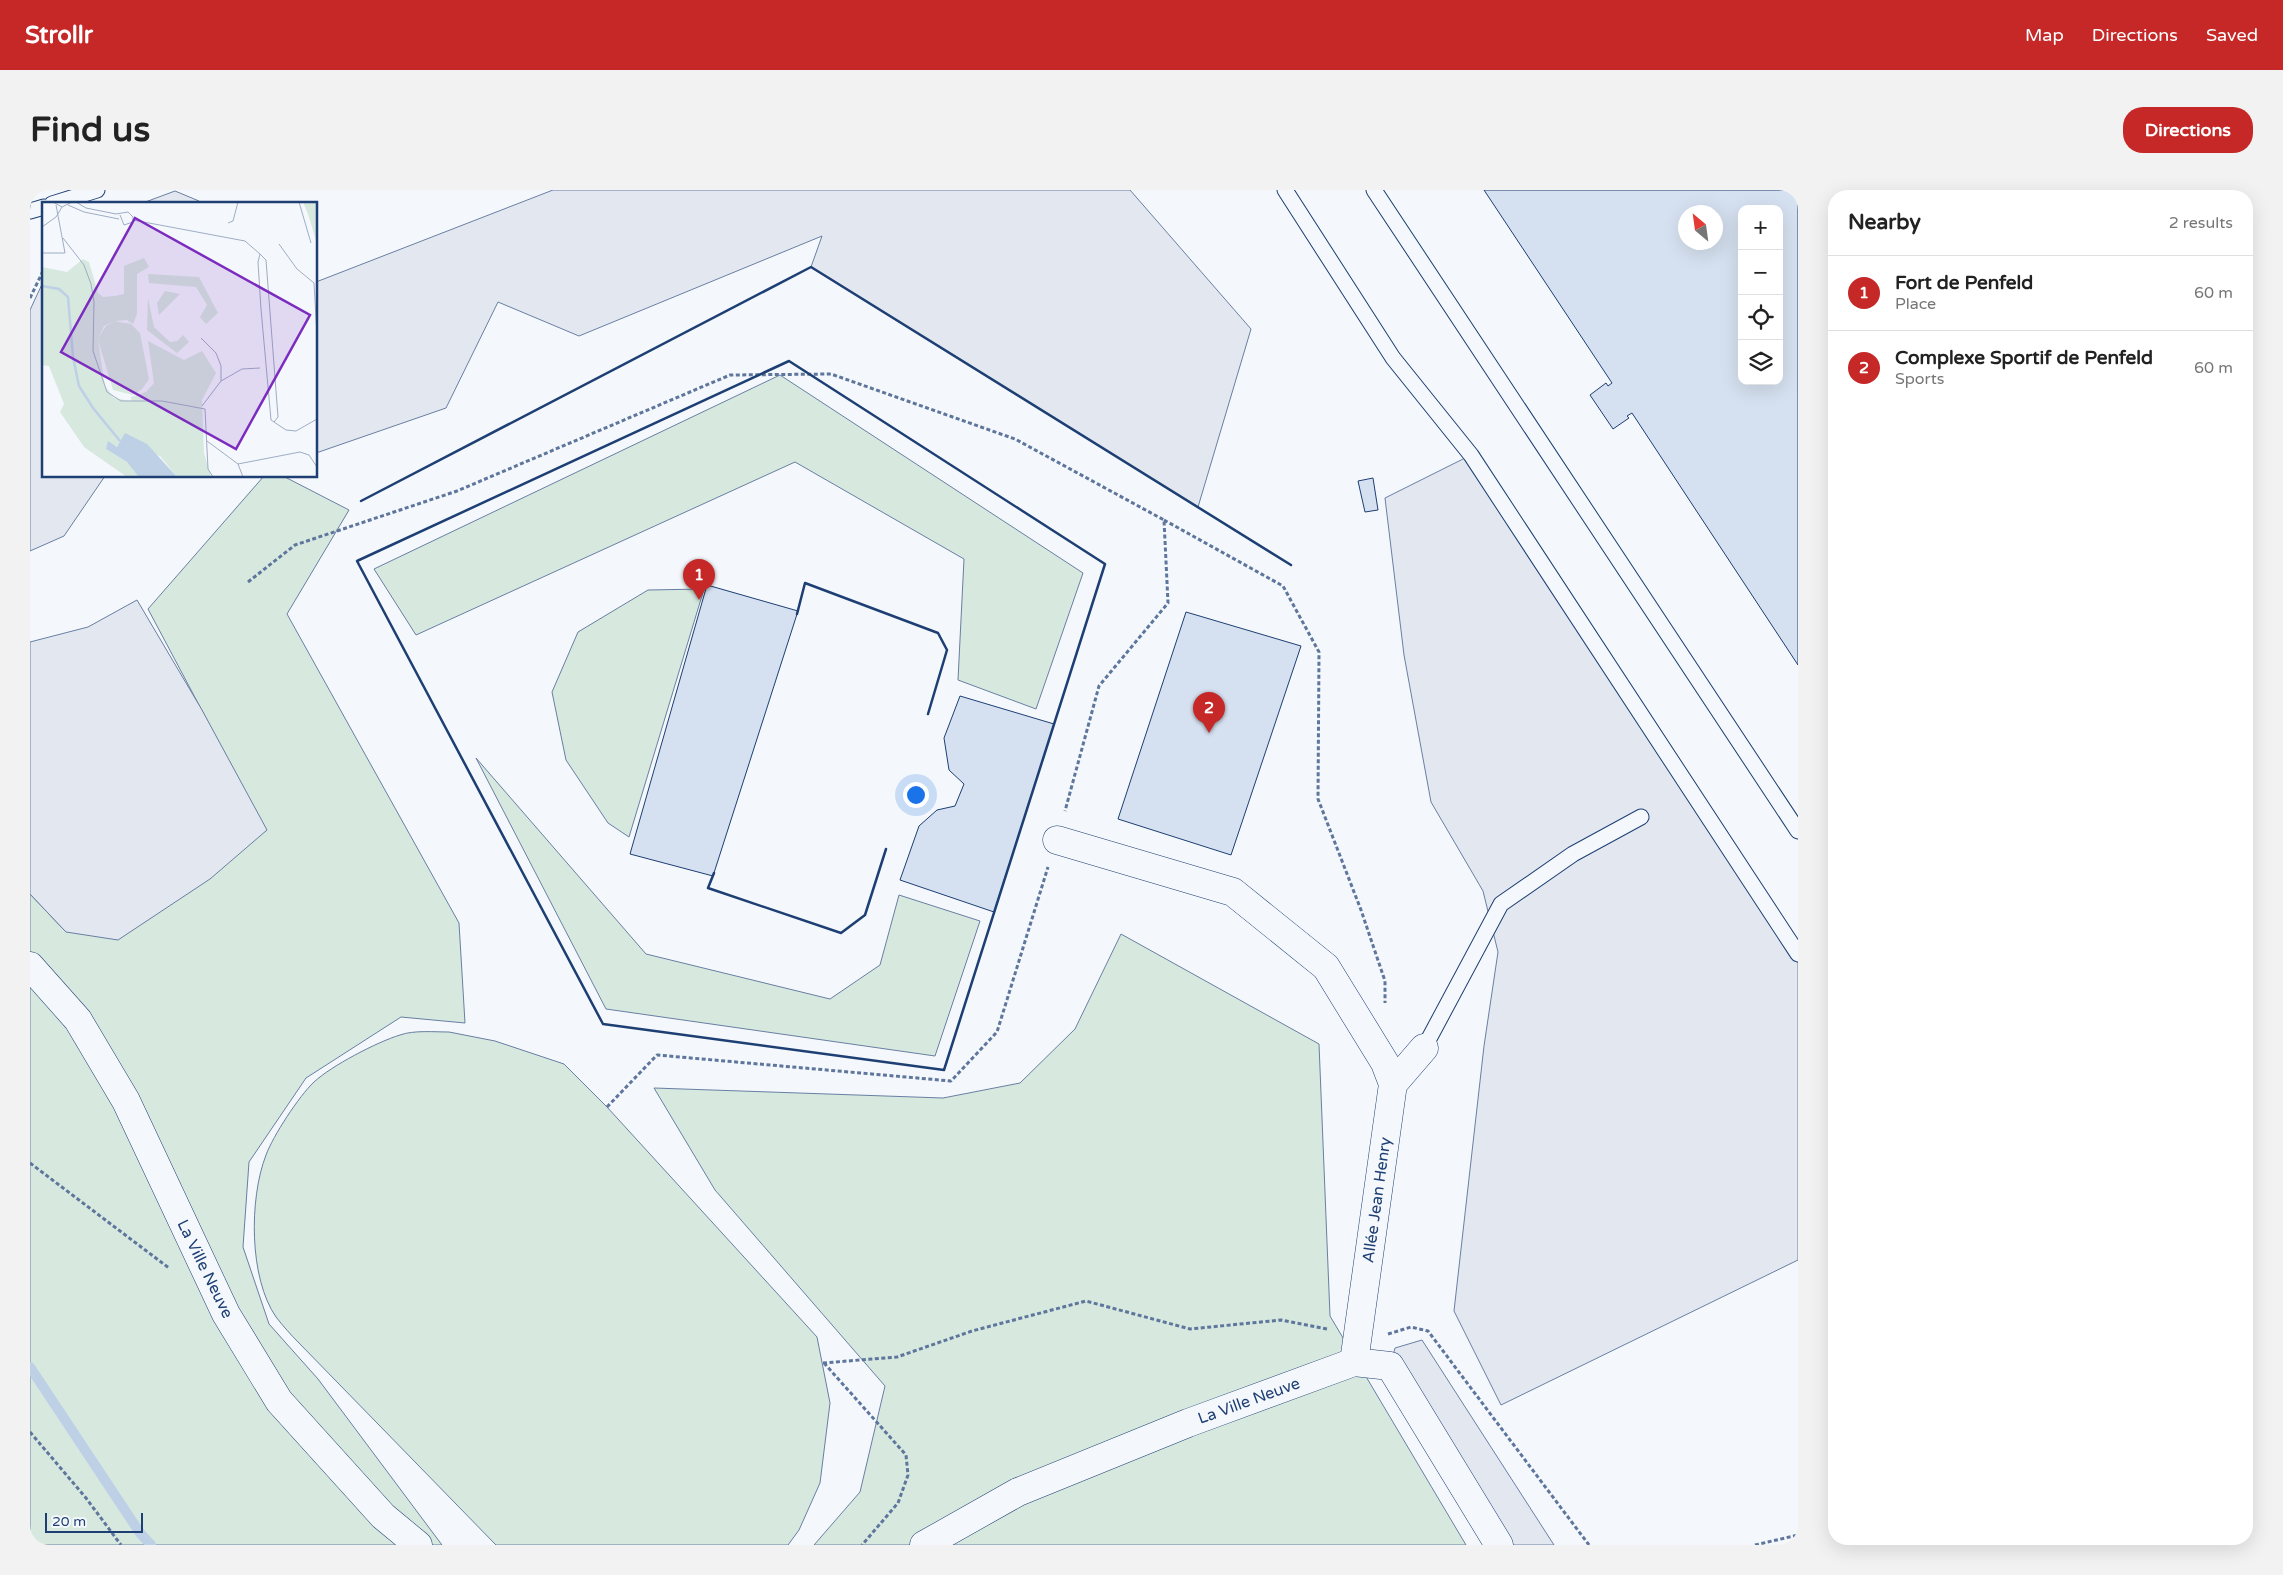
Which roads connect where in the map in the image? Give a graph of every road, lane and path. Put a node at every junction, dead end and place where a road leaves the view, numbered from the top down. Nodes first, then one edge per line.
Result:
1 (97, 190) edge
2 (1285, 190) edge
3 (1374, 190) edge
4 (58, 202) edge
5 (42, 207) edge
6 (30, 211) edge
7 (42, 274) edge
8 (30, 298) edge
9 (1164, 520) junction
10 (248, 582) dead end
11 (1641, 817) dead end
12 (1798, 831) edge
13 (1057, 840) junction
14 (1798, 954) edge
15 (30, 966) edge
16 (1385, 1008) dead end
17 (1424, 1048) joint
18 (1393, 1084) junction
19 (607, 1107) dead end
20 (30, 1163) edge
21 (176, 1274) dead end
22 (1359, 1336) junction
23 (1354, 1362) junction
24 (30, 1432) edge
25 (1798, 1535) edge
26 (121, 1545) edge
27 (418, 1545) edge
28 (862, 1545) edge
29 (924, 1545) edge
30 (1498, 1545) edge
31 (1589, 1545) edge
32 (1755, 1545) edge

1 - 4 lane
2 - 14 lane
3 - 12 lane
5 - 6 lane
7 - 8 path
9 - 10 path
9 - 13 path
9 - 16 path
11 - 17 lane
13 - 18 street
13 - 19 path
15 - 27 street, La Ville Neuve
17 - 18 street
18 - 22 street, Allée Jean Henry
20 - 21 path
22 - 23 street, Allée Jean Henry
22 - 28 path
22 - 31 path
23 - 29 street, La Ville Neuve
23 - 30 street, La Ville Neuve
24 - 26 path
25 - 32 path

